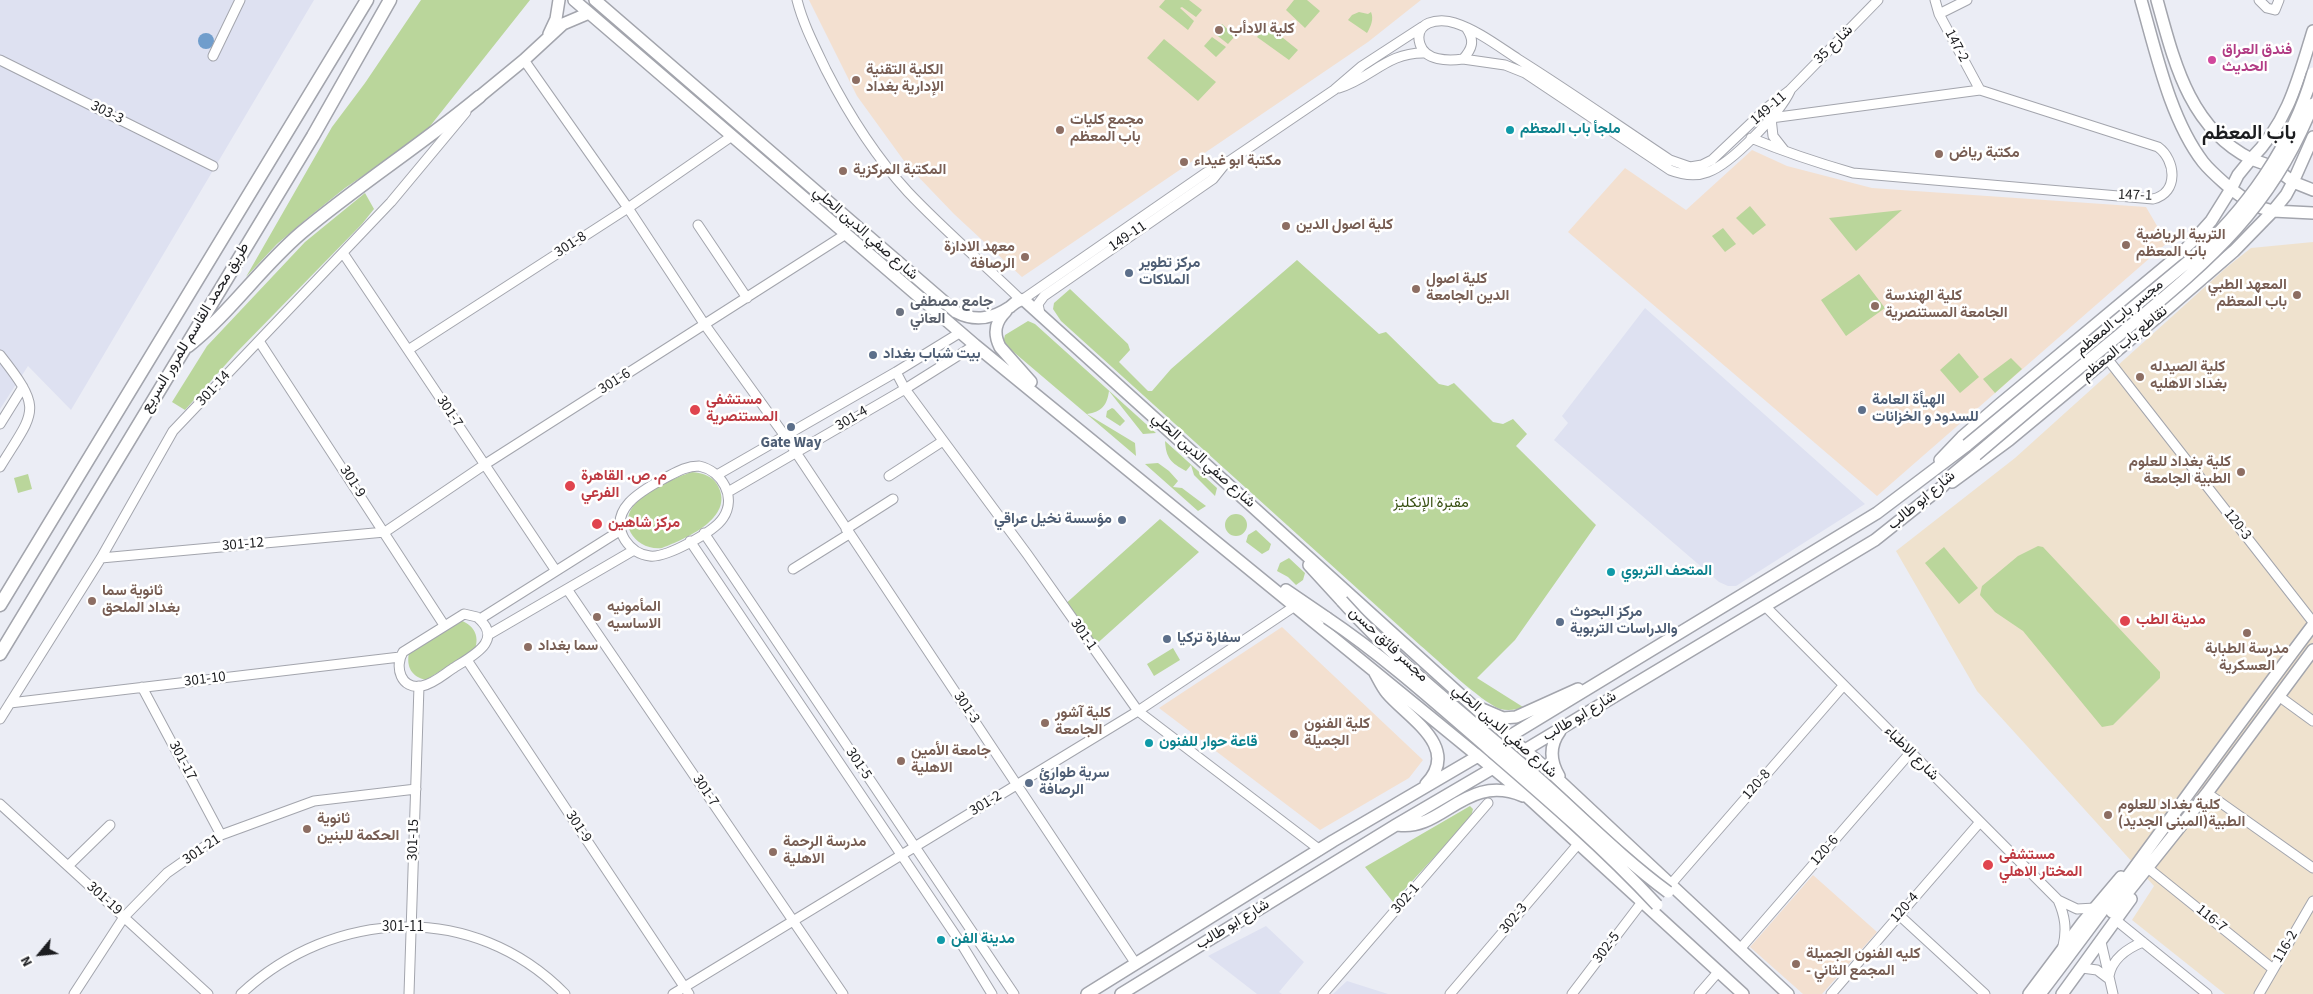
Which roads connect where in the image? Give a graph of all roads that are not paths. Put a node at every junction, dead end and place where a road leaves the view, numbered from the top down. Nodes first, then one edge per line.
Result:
1 (240, 0) edge
2 (360, 0) edge
3 (367, 0) edge
4 (390, 0) edge
5 (559, 0) edge
6 (574, 0) edge
7 (596, 0) edge
8 (797, 0) edge
9 (1878, 0) edge
10 (1935, 0) edge
11 (1967, 0) edge
12 (2141, 0) edge
13 (2157, 0) edge
14 (2259, 0) edge
15 (2279, 0) edge
16 (589, 13) junction
17 (1939, 14) junction
18 (1422, 26) junction
19 (1467, 29) junction
20 (2313, 31) edge
21 (547, 37) junction
22 (339, 48) junction
23 (1425, 53) junction
24 (212, 56) dead end
25 (1463, 59) junction
26 (0, 60) edge
27 (524, 60) junction
28 (2313, 72) edge
29 (1334, 90) junction
30 (1790, 90) junction
31 (1980, 90) junction
32 (479, 97) junction
33 (2313, 104) edge
34 (1771, 118) junction
35 (2311, 134) edge
36 (732, 136) junction
37 (1751, 138) junction
38 (1784, 150) junction
39 (1656, 155) junction
40 (2251, 159) junction
41 (1225, 164) junction
42 (2265, 164) dead end
43 (213, 166) dead end
44 (2288, 178) junction
45 (2231, 189) junction
46 (2313, 190) edge
47 (2242, 197) dead end
48 (628, 208) junction
49 (2267, 210) junction
50 (2313, 213) edge
51 (698, 225) dead end
52 (2216, 228) dead end
53 (2203, 230) junction
54 (846, 234) junction
55 (343, 253) junction
56 (747, 298) junction
57 (1022, 300) junction
58 (1010, 306) junction
59 (1040, 314) junction
60 (705, 325) junction
61 (961, 332) junction
62 (259, 341) junction
63 (975, 344) junction
64 (182, 350) junction
65 (408, 350) junction
66 (0, 355) edge
67 (2106, 357) junction
68 (896, 372) junction
69 (23, 387) junction
70 (905, 389) junction
71 (1037, 394) junction
72 (0, 424) edge
73 (785, 436) junction
74 (943, 441) junction
75 (1967, 445) joint
76 (795, 452) junction
77 (1976, 454) joint
78 (484, 465) junction
79 (0, 467) edge
80 (1932, 471) junction
81 (717, 475) junction
82 (889, 476) dead end
83 (1943, 486) junction
84 (728, 492) junction
85 (893, 499) dead end
86 (1277, 527) junction
87 (621, 530) junction
88 (848, 531) junction
89 (385, 532) junction
90 (704, 533) junction
91 (690, 541) junction
92 (634, 550) junction
93 (101, 558) junction
94 (1799, 561) junction
95 (1247, 565) junction
96 (792, 569) dead end
97 (556, 572) junction
98 (1810, 578) junction
99 (567, 589) junction
100 (0, 605) edge
101 (1295, 606) junction
102 (1765, 606) junction
103 (759, 616) junction
104 (480, 619) junction
105 (2313, 623) edge
106 (747, 624) junction
107 (444, 625) junction
108 (488, 635) junction
109 (2313, 650) edge
110 (0, 654) edge
111 (400, 658) junction
112 (467, 660) junction
113 (1373, 669) junction
114 (419, 686) junction
115 (1592, 686) junction
116 (1843, 686) junction
117 (142, 687) junction
118 (810, 692) junction
119 (2280, 697) junction
120 (798, 700) junction
121 (1469, 702) junction
122 (10, 703) junction
123 (1138, 711) junction
124 (1484, 716) junction
125 (0, 719) edge
126 (2313, 721) edge
127 (1565, 726) junction
128 (1509, 737) junction
129 (1460, 739) junction
130 (1525, 750) junction
131 (1910, 753) junction
132 (1479, 755) junction
133 (1494, 768) junction
134 (1546, 768) junction
135 (861, 769) junction
136 (849, 776) junction
137 (1017, 785) junction
138 (416, 789) junction
139 (1420, 790) junction
140 (1571, 791) junction
141 (1522, 792) junction
142 (2207, 793) junction
143 (1531, 800) junction
144 (1488, 803) dead end
145 (0, 804) edge
146 (1980, 822) junction
147 (110, 825) dead end
148 (1396, 825) junction
149 (221, 835) junction
150 (1579, 843) junction
151 (914, 847) junction
152 (1320, 850) junction
153 (901, 854) junction
154 (2148, 862) junction
155 (68, 866) junction
156 (2313, 868) edge
157 (1670, 888) junction
158 (2058, 900) junction
159 (2313, 901) edge
160 (1642, 902) junction
161 (2095, 908) junction
162 (2113, 911) junction
163 (1899, 915) junction
164 (124, 917) junction
165 (793, 920) junction
166 (412, 926) junction
167 (974, 937) junction
168 (2101, 942) junction
169 (2143, 942) junction
170 (962, 945) junction
171 (1694, 949) junction
172 (1740, 949) junction
173 (2062, 950) junction
174 (1136, 964) junction
175 (2082, 968) junction
176 (2273, 969) junction
177 (1718, 971) junction
178 (2109, 979) junction
179 (687, 990) edge
180 (1093, 992) edge
181 (74, 994) edge
182 (208, 994) edge
183 (241, 994) edge
184 (408, 994) edge
185 (566, 994) edge
186 (673, 994) edge
187 (843, 994) edge
188 (992, 994) edge
189 (1014, 994) edge
190 (1121, 994) edge
191 (1323, 994) edge
192 (1450, 994) edge
193 (1572, 994) edge
194 (1698, 994) edge
195 (1743, 994) edge
196 (1788, 994) edge
197 (1830, 994) edge
198 (1985, 994) edge
199 (2029, 994) edge
200 (2040, 994) edge
201 (2050, 994) edge
202 (2062, 994) edge
203 (2113, 994) edge
204 (2207, 994) edge
205 (2259, 994) edge

1 - 24 street
2 - 22 highway
3 - 22 highway, طريق محمد القاسم للمرور السريع
4 - 64 highway, طريق محمد القاسم للمرور السريع
5 - 21 main road
6 - 16 main road, شارع صفي الدين الحلي
7 - 58 main road, شارع صفي الدين الحلي
8 - 57 street
9 - 30 street, شارع 35
10 - 17 street, 147-2
11 - 17 street
12 - 45 main road
13 - 40 main road
14 - 15 street
16 - 21 main road
16 - 36 main road, شارع صفي الدين الحلي
17 - 31 street, 147-2
18 - 19 street
18 - 23 street
18 - 29 street, 149-11
19 - 25 street
19 - 39 street, 149-11
20 - 40 main road, شارع ابو طالب
21 - 27 main road
22 - 100 highway, طريق محمد القاسم للمرور السريع
23 - 25 street
23 - 29 street, 149-11
25 - 39 street, 149-11
26 - 43 street, 303-3
27 - 32 main road
27 - 48 street, 301-3
28 - 75 main road, مجسر باب المعظم, bridge
29 - 41 street, 149-11
30 - 34 street, 149-11
30 - 39 street, 149-11
31 - 34 street, 147-1
31 - 38 street, 147-1
32 - 55 street, 301-14
32 - 64 highway
33 - 77 main road, مجسر باب المعظم, bridge
34 - 37 street, 149-11
34 - 38 street
35 - 44 main road, تقاطع باب المعظم
36 - 48 street, 301-8
36 - 54 main road, شارع صفي الدين الحلي
37 - 38 street, 147-1
37 - 39 street, 149-11
40 - 42 main road
40 - 45 main road, شارع ابو طالب
41 - 57 street, 149-11
41 - 59 street, 149-11
44 - 46 main road
44 - 49 main road, تقاطع باب المعظم
45 - 47 main road
45 - 53 main road, شارع ابو طالب
48 - 60 street, 301-3
48 - 65 street, 301-8
49 - 50 main road
49 - 67 main road, تقاطع باب المعظم
51 - 56 street
52 - 53 main road
53 - 80 main road, شارع ابو طالب
54 - 56 street, 301-6
54 - 61 main road, شارع صفي الدين الحلي
55 - 62 street, 301-14
55 - 65 street, 301-7
56 - 60 street, 301-6
57 - 58 main road, شارع صفي الدين الحلي
57 - 59 main road, شارع صفي الدين الحلي
58 - 71 main road
59 - 86 main road, شارع صفي الدين الحلي
60 - 73 street, 301-3
60 - 78 street, 301-6
61 - 63 main road, شارع صفي الدين الحلي
61 - 68 street, 301-4
62 - 89 street, 301-9
62 - 93 street, 301-14
63 - 70 street, 301-4
63 - 71 main road, شارع صفي الدين الحلي
64 - 110 highway, طريق محمد القاسم للمرور السريع
65 - 78 street, 301-7
66 - 69 street
67 - 83 main road, تقاطع باب المعظم
67 - 105 street, 120-3
68 - 70 street, 301-1
68 - 73 street, 301-4
69 - 72 street
69 - 79 street
70 - 74 street, 301-1
70 - 76 street, 301-4
71 - 95 main road, شارع صفي الدين الحلي
73 - 76 street, 301-3
73 - 81 street, 301-4
74 - 82 street
74 - 123 street, 301-1
75 - 80 main road, شارع ابو طالب
76 - 84 street, 301-4
76 - 88 street, 301-3
77 - 83 main road, شارع ابو طالب
78 - 89 street, 301-6
78 - 97 street, 301-7
80 - 94 main road, شارع ابو طالب
81 - 84 street
81 - 87 street
83 - 98 main road, شارع ابو طالب
84 - 90 street
85 - 88 street
86 - 121 main road, شارع صفي الدين الحلي
86 - 157 main road, مجسر فائق حسن, bridge
87 - 92 street
87 - 97 street
88 - 96 street
88 - 137 street, 301-3
89 - 93 street, 301-12
89 - 107 street, 301-9
90 - 91 street
90 - 103 street, 301-5
91 - 92 street
91 - 106 street, 301-5
92 - 99 street
93 - 122 street, 301-14
94 - 98 main road
94 - 115 main road, شارع ابو طالب
95 - 101 main road, شارع صفي الدين الحلي
95 - 171 main road, مجسر فائق حسن, bridge
97 - 104 street
98 - 102 main road, شارع ابو طالب
99 - 108 street
99 - 165 street, 301-7
101 - 113 main road, شارع صفي الدين الحلي
101 - 123 street, 301-2
102 - 116 street, شارع الاطباء
102 - 127 main road, شارع ابو طالب
103 - 106 street
103 - 118 street, 301-5
104 - 107 street
104 - 108 street
105 - 154 main road
106 - 120 street, 301-5
107 - 111 street
108 - 112 street
109 - 119 main road
111 - 114 street
111 - 117 street, 301-10
112 - 114 street
112 - 179 street, 301-9
113 - 129 main road, شارع صفي الدين الحلي
113 - 139 main road
114 - 138 street, 301-15
115 - 121 main road
115 - 128 main road, شارع ابو طالب
116 - 131 street, شارع الاطباء
116 - 157 street, 120-8
117 - 122 street, 301-10
117 - 149 street, 301-17
118 - 120 street
118 - 135 street, 301-5
119 - 126 street
119 - 142 main road
120 - 136 street, 301-5
121 - 124 main road, شارع صفي الدين الحلي
122 - 125 street, 301-14
123 - 137 street, 301-2
123 - 152 street, 301-1
124 - 128 main road, شارع صفي الدين الحلي
124 - 129 main road
127 - 130 main road, شارع ابو طالب
127 - 140 main road
128 - 130 main road, شارع صفي الدين الحلي
128 - 132 main road, شارع ابو طالب
129 - 132 main road, شارع صفي الدين الحلي
130 - 133 main road, شارع ابو طالب
130 - 134 main road, شارع صفي الدين الحلي
131 - 146 street, شارع الاطباء
131 - 172 street, 120-6
132 - 133 main road, شارع صفي الدين الحلي
132 - 139 main road, شارع ابو طالب
133 - 141 main road, شارع صفي الدين الحلي
133 - 148 main road, شارع ابو طالب
134 - 140 main road, شارع صفي الدين الحلي
134 - 141 main road
135 - 136 street
135 - 151 street, 301-5
136 - 153 street, 301-5
137 - 151 street, 301-2
137 - 174 street, 301-3
138 - 149 street, 301-21
138 - 166 street, 301-15
139 - 152 main road, شارع ابو طالب
140 - 157 main road, شارع صفي الدين الحلي
141 - 143 main road, شارع صفي الدين الحلي
142 - 154 main road
142 - 156 street
143 - 148 main road
143 - 150 main road, شارع صفي الدين الحلي
144 - 191 street, 302-1
145 - 155 street, 301-19
146 - 158 street, شارع الاطباء
146 - 163 street, 120-4
147 - 155 street
148 - 190 main road, شارع ابو طالب
149 - 164 street, 301-21
150 - 160 main road, شارع صفي الدين الحلي
150 - 192 street, 302-3
151 - 153 street, 301-2
151 - 167 street, 301-5
152 - 174 main road, شارع ابو طالب
153 - 165 street, 301-2
153 - 170 street, 301-5
154 - 161 main road
154 - 162 main road
154 - 162 main road
154 - 176 street, 116-7
155 - 164 street, 301-19
157 - 172 main road, مجسر فائق حسن
158 - 161 street
158 - 173 street
159 - 176 street, 116-2
160 - 171 main road, شارع صفي الدين الحلي
160 - 193 street, 302-5
161 - 173 main road
162 - 168 main road
162 - 169 street
162 - 200 main road
162 - 201 main road
163 - 197 street, 120-4
163 - 198 street
164 - 181 street, 301-21
164 - 182 street, 301-19
165 - 179 street, 301-2
165 - 187 street, 301-7
166 - 183 street, 301-11
166 - 184 street, 301-15
166 - 185 street, 301-11
167 - 170 street
167 - 189 street, 301-5
168 - 175 main road
168 - 178 street
169 - 178 street
169 - 204 street
170 - 188 street, 301-5
171 - 177 main road, شارع صفي الدين الحلي
172 - 196 main road
173 - 199 main road
174 - 180 main road, شارع ابو طالب
175 - 178 street
175 - 202 main road
176 - 205 street, 116-2
177 - 194 street
177 - 195 main road, شارع صفي الدين الحلي
178 - 203 street
179 - 186 street, 301-2

